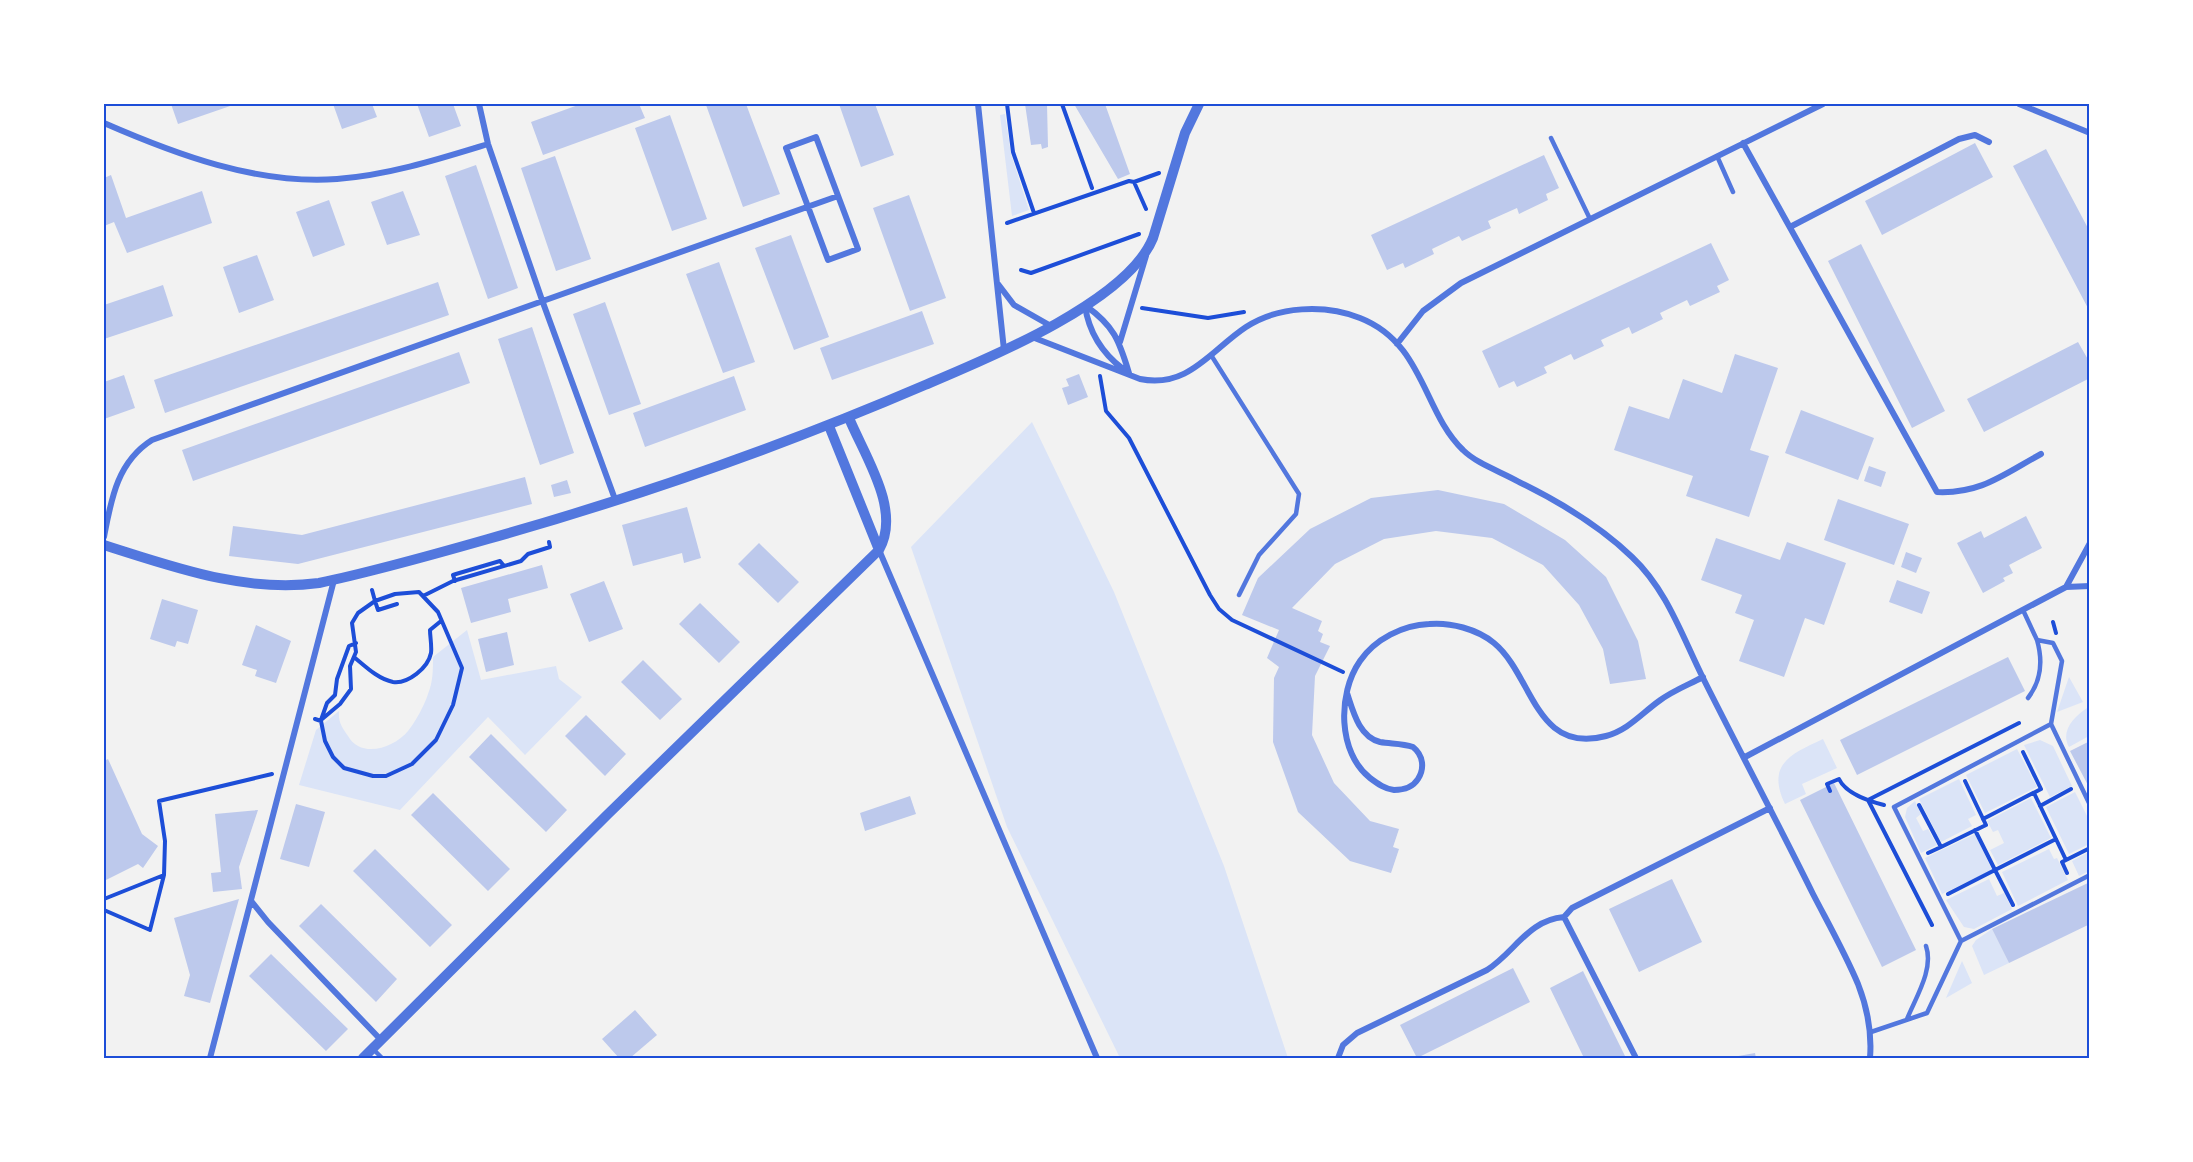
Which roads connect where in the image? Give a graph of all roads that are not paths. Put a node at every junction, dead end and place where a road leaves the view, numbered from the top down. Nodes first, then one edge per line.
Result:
1 (479, 104) edge
2 (978, 104) edge
3 (1199, 104) edge
4 (1823, 104) edge
5 (2019, 104) edge
6 (104, 123) edge
7 (2090, 133) edge
8 (1551, 138) dead end
9 (1989, 142) dead end
10 (1743, 143) junction
11 (488, 144) junction
12 (1717, 156) junction
13 (1733, 192) dead end
14 (838, 196) junction
15 (808, 206) junction
16 (1590, 219) junction
17 (1790, 226) junction
18 (1148, 250) junction
19 (997, 281) junction
20 (542, 300) junction
21 (1085, 305) junction
22 (1051, 326) junction
23 (1032, 337) junction
24 (1120, 342) junction
25 (1397, 344) junction
26 (1004, 351) junction
27 (1211, 356) junction
28 (1129, 373) junction
29 (849, 418) junction
30 (829, 426) junction
31 (2041, 454) dead end
32 (616, 502) junction
33 (104, 537) edge
34 (2090, 543) edge
35 (104, 545) edge
36 (879, 550) junction
37 (334, 580) junction
38 (2090, 586) edge
39 (2066, 587) junction
40 (1239, 596) dead end
41 (2023, 610) junction
42 (2037, 640) junction
43 (1703, 677) junction
44 (1347, 693) junction
45 (2028, 698) dead end
46 (2051, 724) junction
47 (1745, 757) junction
48 (2090, 805) edge
49 (1770, 808) junction
50 (2090, 875) edge
51 (252, 902) junction
52 (1564, 917) junction
53 (1961, 941) junction
54 (1926, 946) dead end
55 (1907, 1019) junction
56 (1870, 1032) junction
57 (381, 1040) junction
58 (373, 1049) junction
59 (210, 1059) edge
60 (363, 1059) edge
61 (382, 1059) edge
62 (1096, 1059) edge
63 (1338, 1059) edge
64 (1636, 1059) edge
65 (1870, 1059) edge

1 - 11 street
2 - 19 street
3 - 18 street
4 - 10 street
5 - 7 street
6 - 11 street
8 - 16 lane
9 - 17 street
10 - 12 street
10 - 17 street
11 - 20 street
12 - 13 lane
12 - 16 street
14 - 15 street
14 - 15 street
14 - 15 street
15 - 20 street
16 - 25 street
17 - 31 street
18 - 21 street
18 - 24 street
19 - 22 street
19 - 26 street
20 - 32 street
20 - 33 street
21 - 22 street
21 - 24 street
21 - 28 street
22 - 23 street
23 - 26 street
23 - 28 street
24 - 28 street
25 - 27 street
25 - 43 street
26 - 29 street
27 - 28 street
27 - 40 lane
29 - 30 street
29 - 36 street
30 - 32 street
30 - 36 street
32 - 37 street
34 - 39 street
35 - 37 street
36 - 57 street
36 - 62 street
37 - 51 street
38 - 39 street
39 - 41 street
41 - 42 lane
41 - 47 street
42 - 45 lane
42 - 46 lane
43 - 44 street
43 - 47 street
44 - 44 street
46 - 48 lane
46 - 53 lane
47 - 49 street
49 - 52 street
49 - 56 street
50 - 53 lane
51 - 57 street
51 - 59 street
52 - 63 street
52 - 64 street
53 - 55 lane
54 - 55 lane
55 - 56 lane
56 - 65 street
57 - 58 street
58 - 60 street
58 - 61 lane

